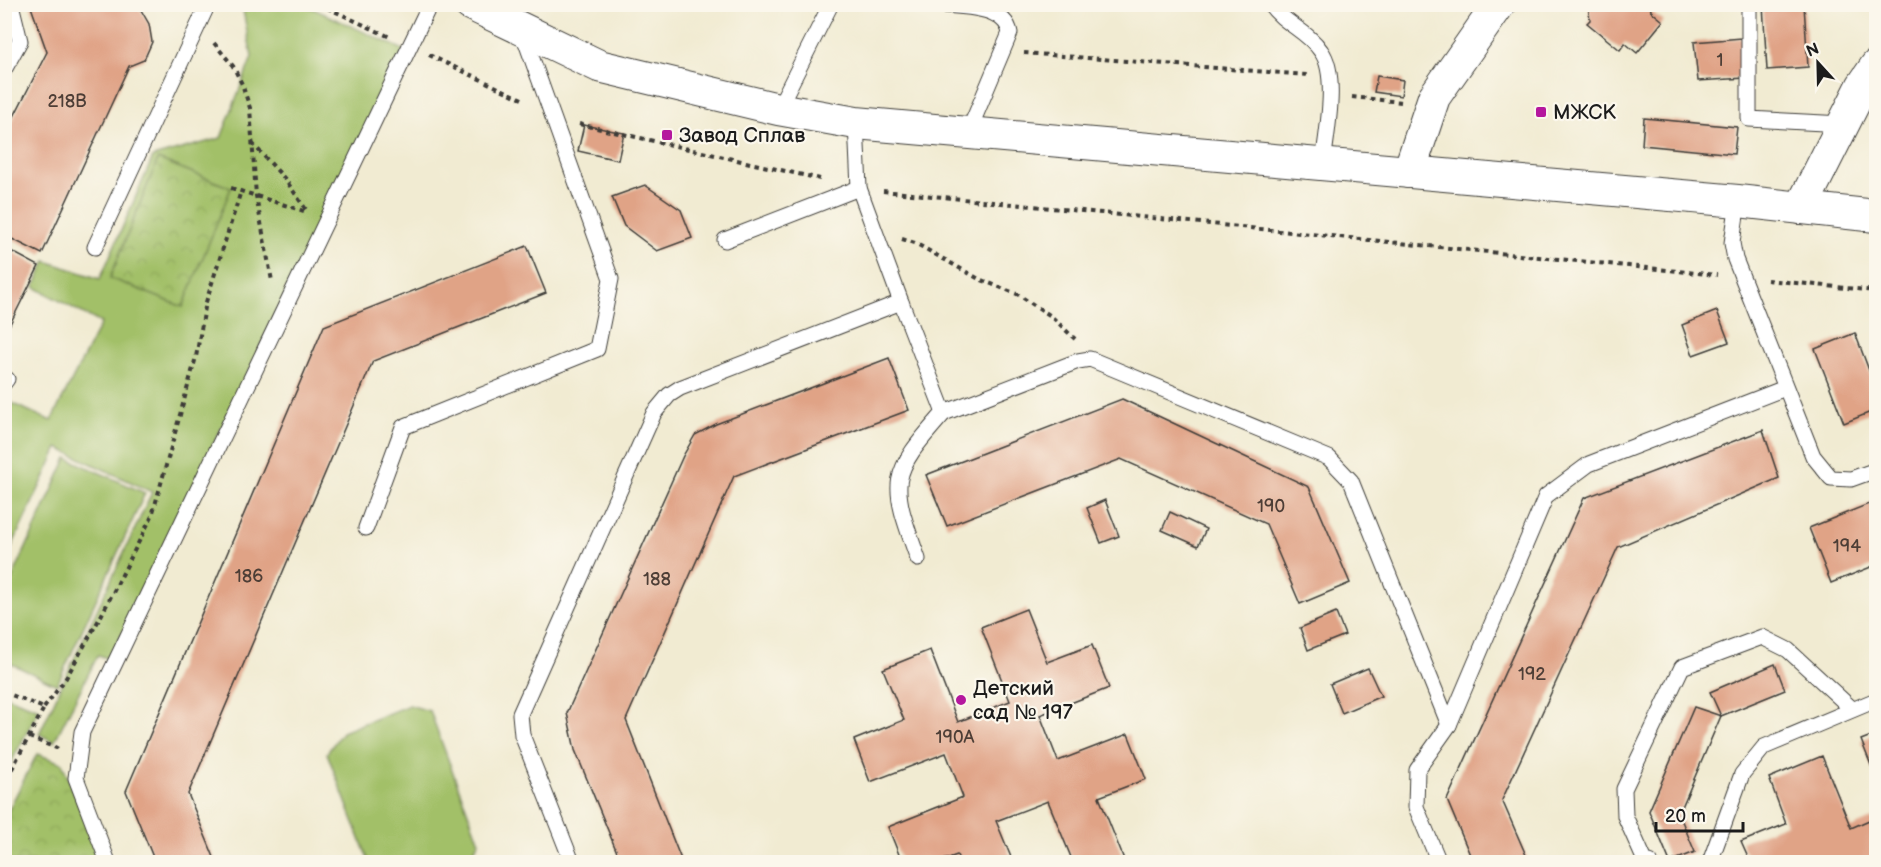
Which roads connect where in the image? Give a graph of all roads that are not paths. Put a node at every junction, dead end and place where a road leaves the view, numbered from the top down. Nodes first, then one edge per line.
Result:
1 (11, 4) edge
2 (208, 4) edge
3 (430, 4) edge
4 (470, 4) edge
5 (831, 4) edge
6 (931, 4) edge
7 (1270, 4) edge
8 (1499, 4) edge
9 (1749, 4) edge
10 (521, 28) junction
11 (1876, 66) edge
12 (4, 70) edge
13 (778, 109) junction
14 (856, 123) junction
15 (1843, 124) junction
16 (968, 133) junction
17 (1323, 164) junction
18 (1409, 172) junction
19 (859, 188) junction
20 (1738, 201) junction
21 (1801, 208) junction
22 (1876, 216) edge
23 (725, 240) dead end
24 (95, 247) dead end
25 (900, 302) junction
26 (1785, 388) junction
27 (944, 413) junction
28 (1876, 470) edge
29 (366, 528) dead end
30 (918, 559) dead end
31 (1876, 700) edge
32 (1852, 709) junction
33 (1449, 725) junction
34 (108, 862) edge
35 (572, 862) edge
36 (1440, 862) edge
37 (1650, 862) edge
38 (1710, 862) edge

1 - 12 lane
2 - 24 lane
3 - 34 lane
4 - 10 street
5 - 13 lane
6 - 16 lane
7 - 17 lane
8 - 18 street
9 - 15 lane
10 - 13 street
10 - 29 lane
11 - 15 street
13 - 14 street
14 - 16 street
14 - 19 lane
15 - 21 street
16 - 17 street
17 - 18 street
18 - 20 street
19 - 23 lane
19 - 25 lane
20 - 21 street
20 - 26 lane
21 - 22 street
25 - 27 lane
25 - 35 lane
26 - 28 lane
26 - 33 lane
27 - 30 lane
27 - 33 lane
31 - 32 lane
32 - 37 lane
32 - 38 lane
33 - 36 lane

